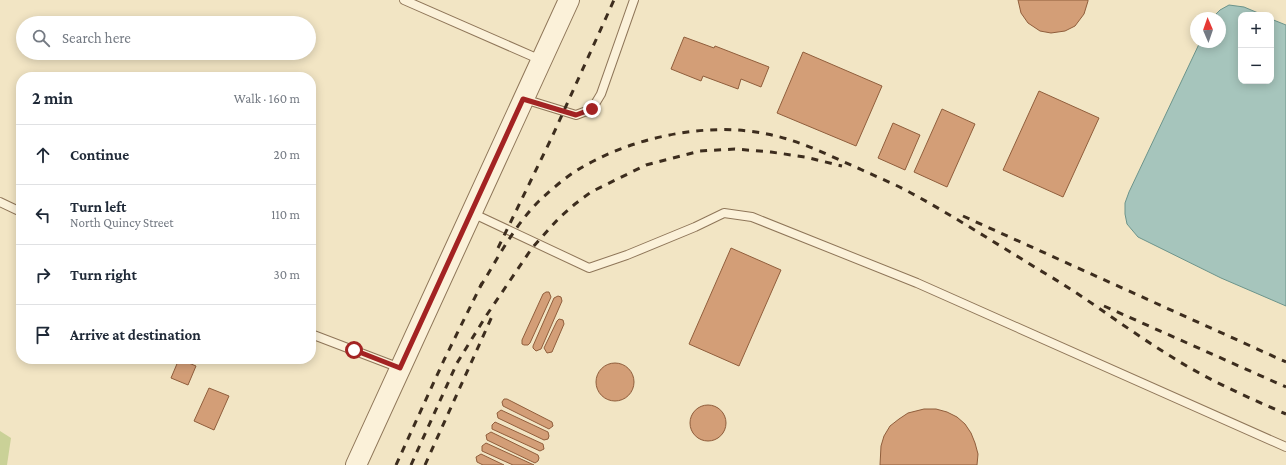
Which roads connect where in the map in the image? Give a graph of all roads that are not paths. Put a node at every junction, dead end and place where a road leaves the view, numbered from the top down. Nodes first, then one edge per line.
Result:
1 (404, 0) edge
2 (569, 0) edge
3 (634, 0) edge
4 (541, 60) junction
5 (523, 99) junction
6 (0, 202) edge
7 (16, 210) edge
8 (471, 212) junction
9 (316, 336) edge
10 (400, 368) junction
11 (1286, 447) edge
12 (356, 465) edge

1 - 4 lane
2 - 4 street
3 - 5 lane
4 - 5 street
5 - 8 street
6 - 7 lane
8 - 10 street
8 - 11 lane
9 - 10 lane
10 - 12 street

